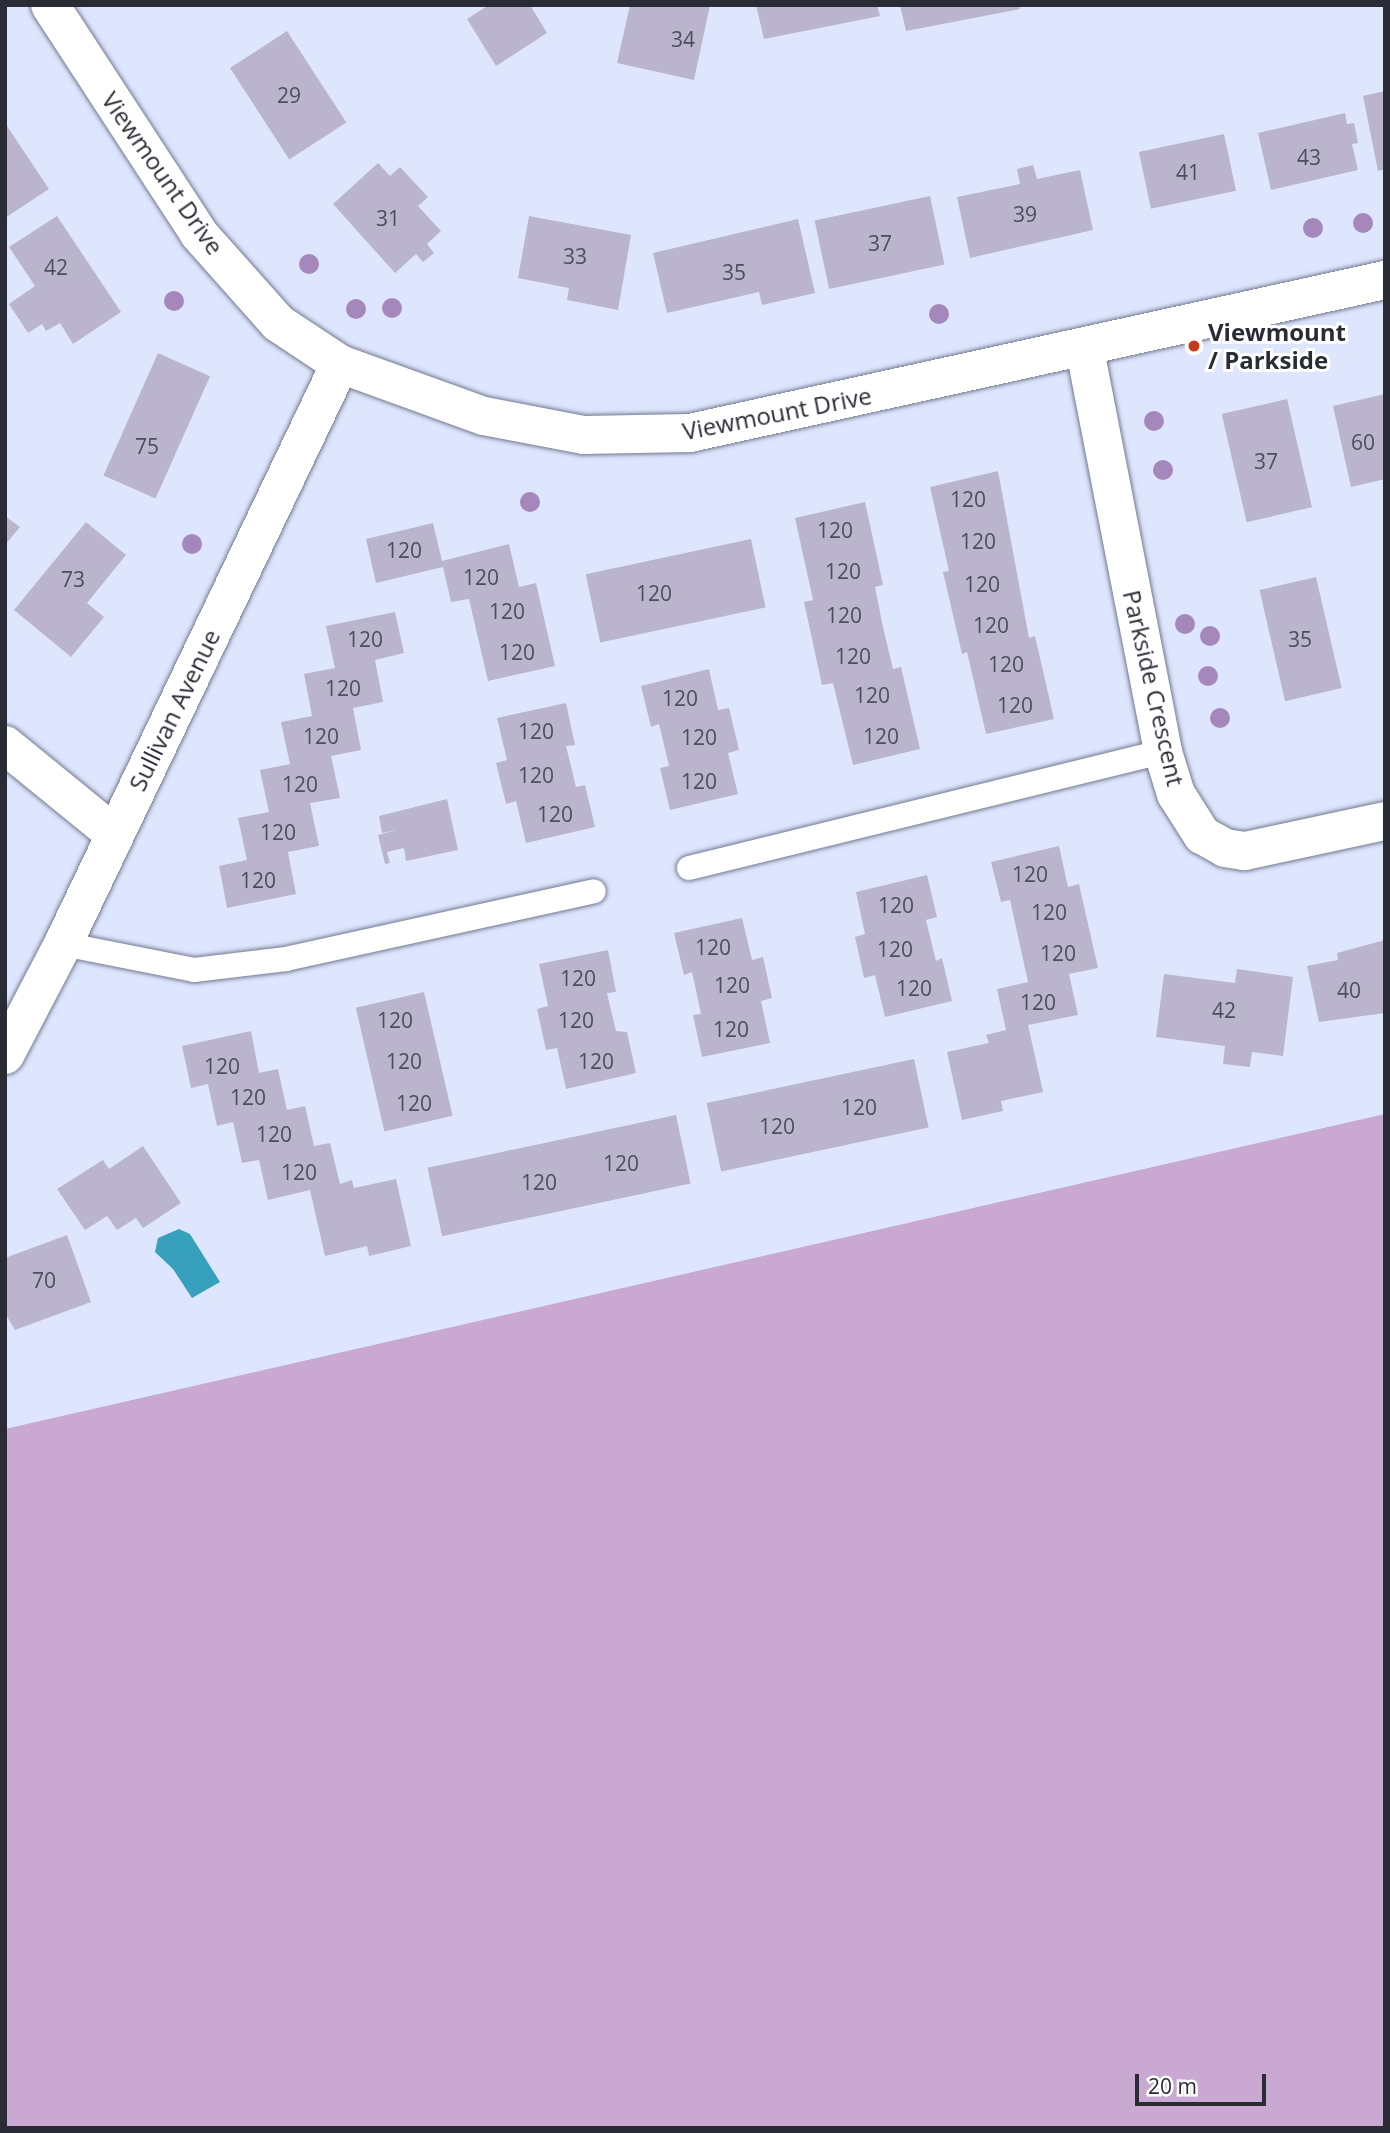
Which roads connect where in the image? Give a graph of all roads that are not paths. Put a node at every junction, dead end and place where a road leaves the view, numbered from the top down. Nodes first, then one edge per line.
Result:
1 (50, 5) edge
2 (1385, 280) edge
3 (1085, 350) junction
4 (340, 364) junction
5 (5, 745) edge
6 (1163, 752) junction
7 (1385, 821) edge
8 (114, 834) junction
9 (689, 868) dead end
10 (594, 891) dead end
11 (63, 944) junction
12 (5, 1055) edge

1 - 4 street, Viewmount Drive
2 - 3 street, Viewmount Drive
3 - 4 street, Viewmount Drive
3 - 6 street, Parkside Crescent
4 - 8 street, Sullivan Avenue
5 - 8 street
6 - 7 street, Parkside Crescent
6 - 9 lane
8 - 11 street, Sullivan Avenue
10 - 11 lane
11 - 12 street, Sullivan Avenue

